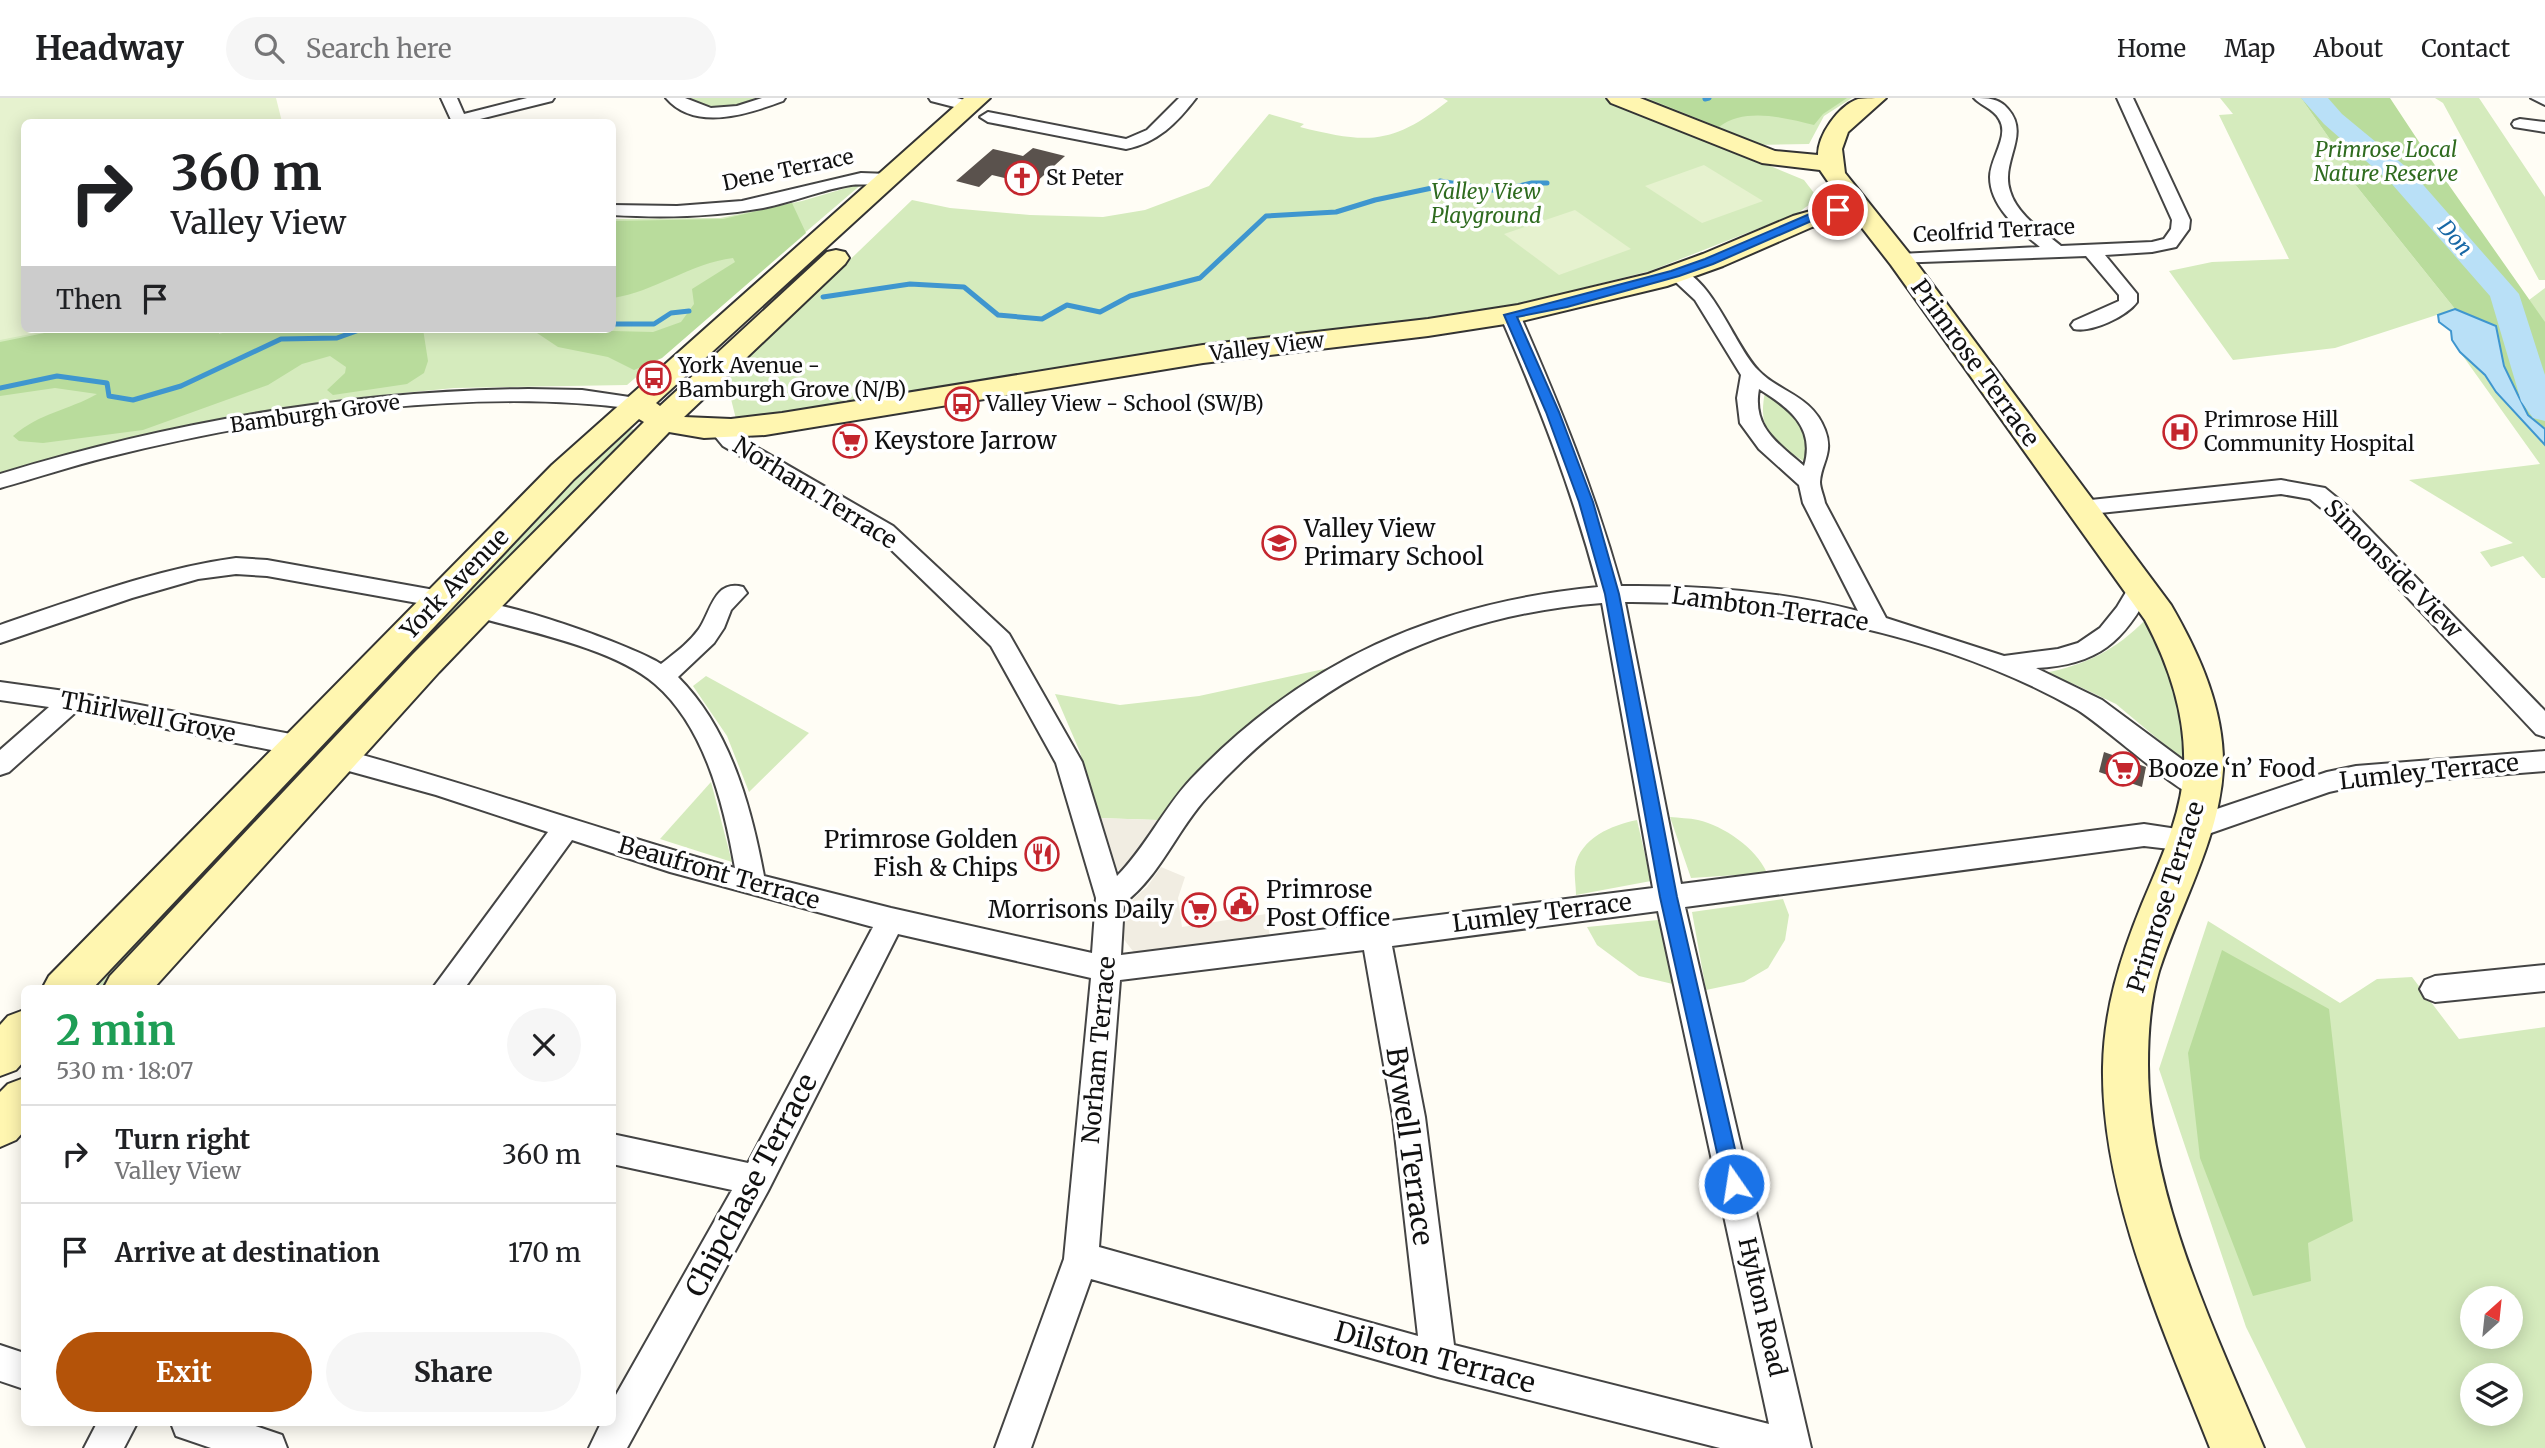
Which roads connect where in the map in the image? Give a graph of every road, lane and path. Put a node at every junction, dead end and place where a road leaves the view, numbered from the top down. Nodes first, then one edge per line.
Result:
1 (449, 98) edge
2 (546, 98) edge
3 (674, 98) edge
4 (777, 98) edge
5 (937, 98) edge
6 (1188, 98) edge
7 (1619, 98) edge
8 (1874, 98) edge
9 (1982, 98) edge
10 (2539, 98) edge
11 (2126, 99) edge
12 (2545, 100) edge
13 (2003, 103) edge
14 (987, 105) edge
15 (459, 119) edge
16 (471, 119) edge
17 (2520, 124) dead end
18 (2545, 127) edge
19 (1829, 164) junction
20 (902, 182) junction
21 (1859, 206) junction
22 (616, 210) edge
23 (2091, 250) junction
24 (2056, 251) junction
25 (1898, 256) junction
26 (1675, 273) junction
27 (1510, 315) junction
28 (2081, 325) dead end
29 (1751, 375) junction
30 (649, 412) junction
31 (719, 429) junction
32 (0, 481) edge
33 (1809, 482) junction
34 (2081, 508) junction
35 (2140, 587) junction
36 (734, 593) dead end
37 (1612, 594) junction
38 (440, 599) junction
39 (478, 609) junction
40 (1877, 624) junction
41 (0, 634) edge
42 (2004, 666) junction
43 (662, 677) junction
44 (0, 691) edge
45 (72, 701) junction
46 (2545, 727) edge
47 (286, 756) junction
48 (2545, 761) edge
49 (0, 765) edge
50 (328, 767) junction
51 (2194, 816) junction
52 (565, 828) junction
53 (752, 884) junction
54 (1669, 897) junction
55 (1110, 898) junction
56 (891, 920) junction
57 (1376, 935) junction
58 (1106, 969) junction
59 (2545, 978) edge
60 (68, 985) edge
61 (129, 985) edge
62 (450, 985) edge
63 (2435, 989) dead end
64 (21, 1033) edge
65 (0, 1056) edge
66 (21, 1102) edge
67 (0, 1125) edge
68 (616, 1150) edge
69 (756, 1180) junction
70 (1081, 1259) junction
71 (1438, 1359) junction
72 (0, 1363) edge
73 (21, 1370) edge
74 (117, 1426) edge
75 (199, 1426) edge
76 (102, 1448) edge
77 (269, 1448) edge
78 (607, 1448) edge
79 (1013, 1448) edge
80 (1792, 1448) edge
81 (2237, 1448) edge

1 - 15 street
2 - 16 street
3 - 4 street
5 - 14 street
6 - 14 street
7 - 19 street
8 - 19 street
9 - 13 street
10 - 12 street
11 - 23 street, Ceolfrid Terrace
13 - 24 street
14 - 20 street, York Avenue
17 - 18 street
19 - 21 street, Primrose Terrace
20 - 22 street, Dene Terrace
20 - 30 street, York Avenue
21 - 25 street, Primrose Terrace
21 - 26 street, Valley View
23 - 24 street, Ceolfrid Terrace
23 - 28 street
24 - 25 street, Ceolfrid Terrace
25 - 34 street, Primrose Terrace
26 - 27 street, Valley View
26 - 29 street
27 - 31 street, Valley View
27 - 37 street, Hylton Road
29 - 33 street
29 - 33 street
30 - 31 street, Valley View
30 - 32 street, Bamburgh Grove
30 - 38 street, York Avenue
30 - 39 street, York Avenue
31 - 55 street, Norham Terrace
33 - 40 street
34 - 35 street, Primrose Terrace
34 - 46 street, Simonside View
35 - 42 street
35 - 51 street, Primrose Terrace
36 - 43 street
37 - 40 street, Lambton Terrace
37 - 54 street, Hylton Road
37 - 55 street, Lambton Terrace
38 - 41 street
38 - 47 street, York Avenue
39 - 43 street
39 - 50 street, York Avenue
40 - 42 street, Lambton Terrace
42 - 51 street, Lambton Terrace
43 - 53 street
44 - 45 street, Thirlwell Grove
45 - 47 street, Thirlwell Grove
45 - 49 street
47 - 50 street
47 - 60 street, York Avenue
48 - 51 street, Lumley Terrace
50 - 52 street, Beaufront Terrace
50 - 61 street, York Avenue
51 - 54 street, Lumley Terrace
51 - 81 street, Primrose Terrace
52 - 53 street, Beaufront Terrace
52 - 62 street
53 - 56 street, Beaufront Terrace
54 - 57 street, Lumley Terrace
54 - 80 street, Hylton Road
55 - 58 street, Norham Terrace
56 - 58 street, Beaufront Terrace
56 - 69 street, Chipchase Terrace
57 - 58 street, Lumley Terrace
57 - 71 street, Bywell Terrace
58 - 70 street, Norham Terrace
59 - 63 street
64 - 65 street
66 - 67 street
68 - 69 street
69 - 78 street, Chipchase Terrace
70 - 71 street, Dilston Terrace
70 - 79 street, Norham Terrace
71 - 80 street, Dilston Terrace
72 - 73 street
74 - 76 street
75 - 77 street

